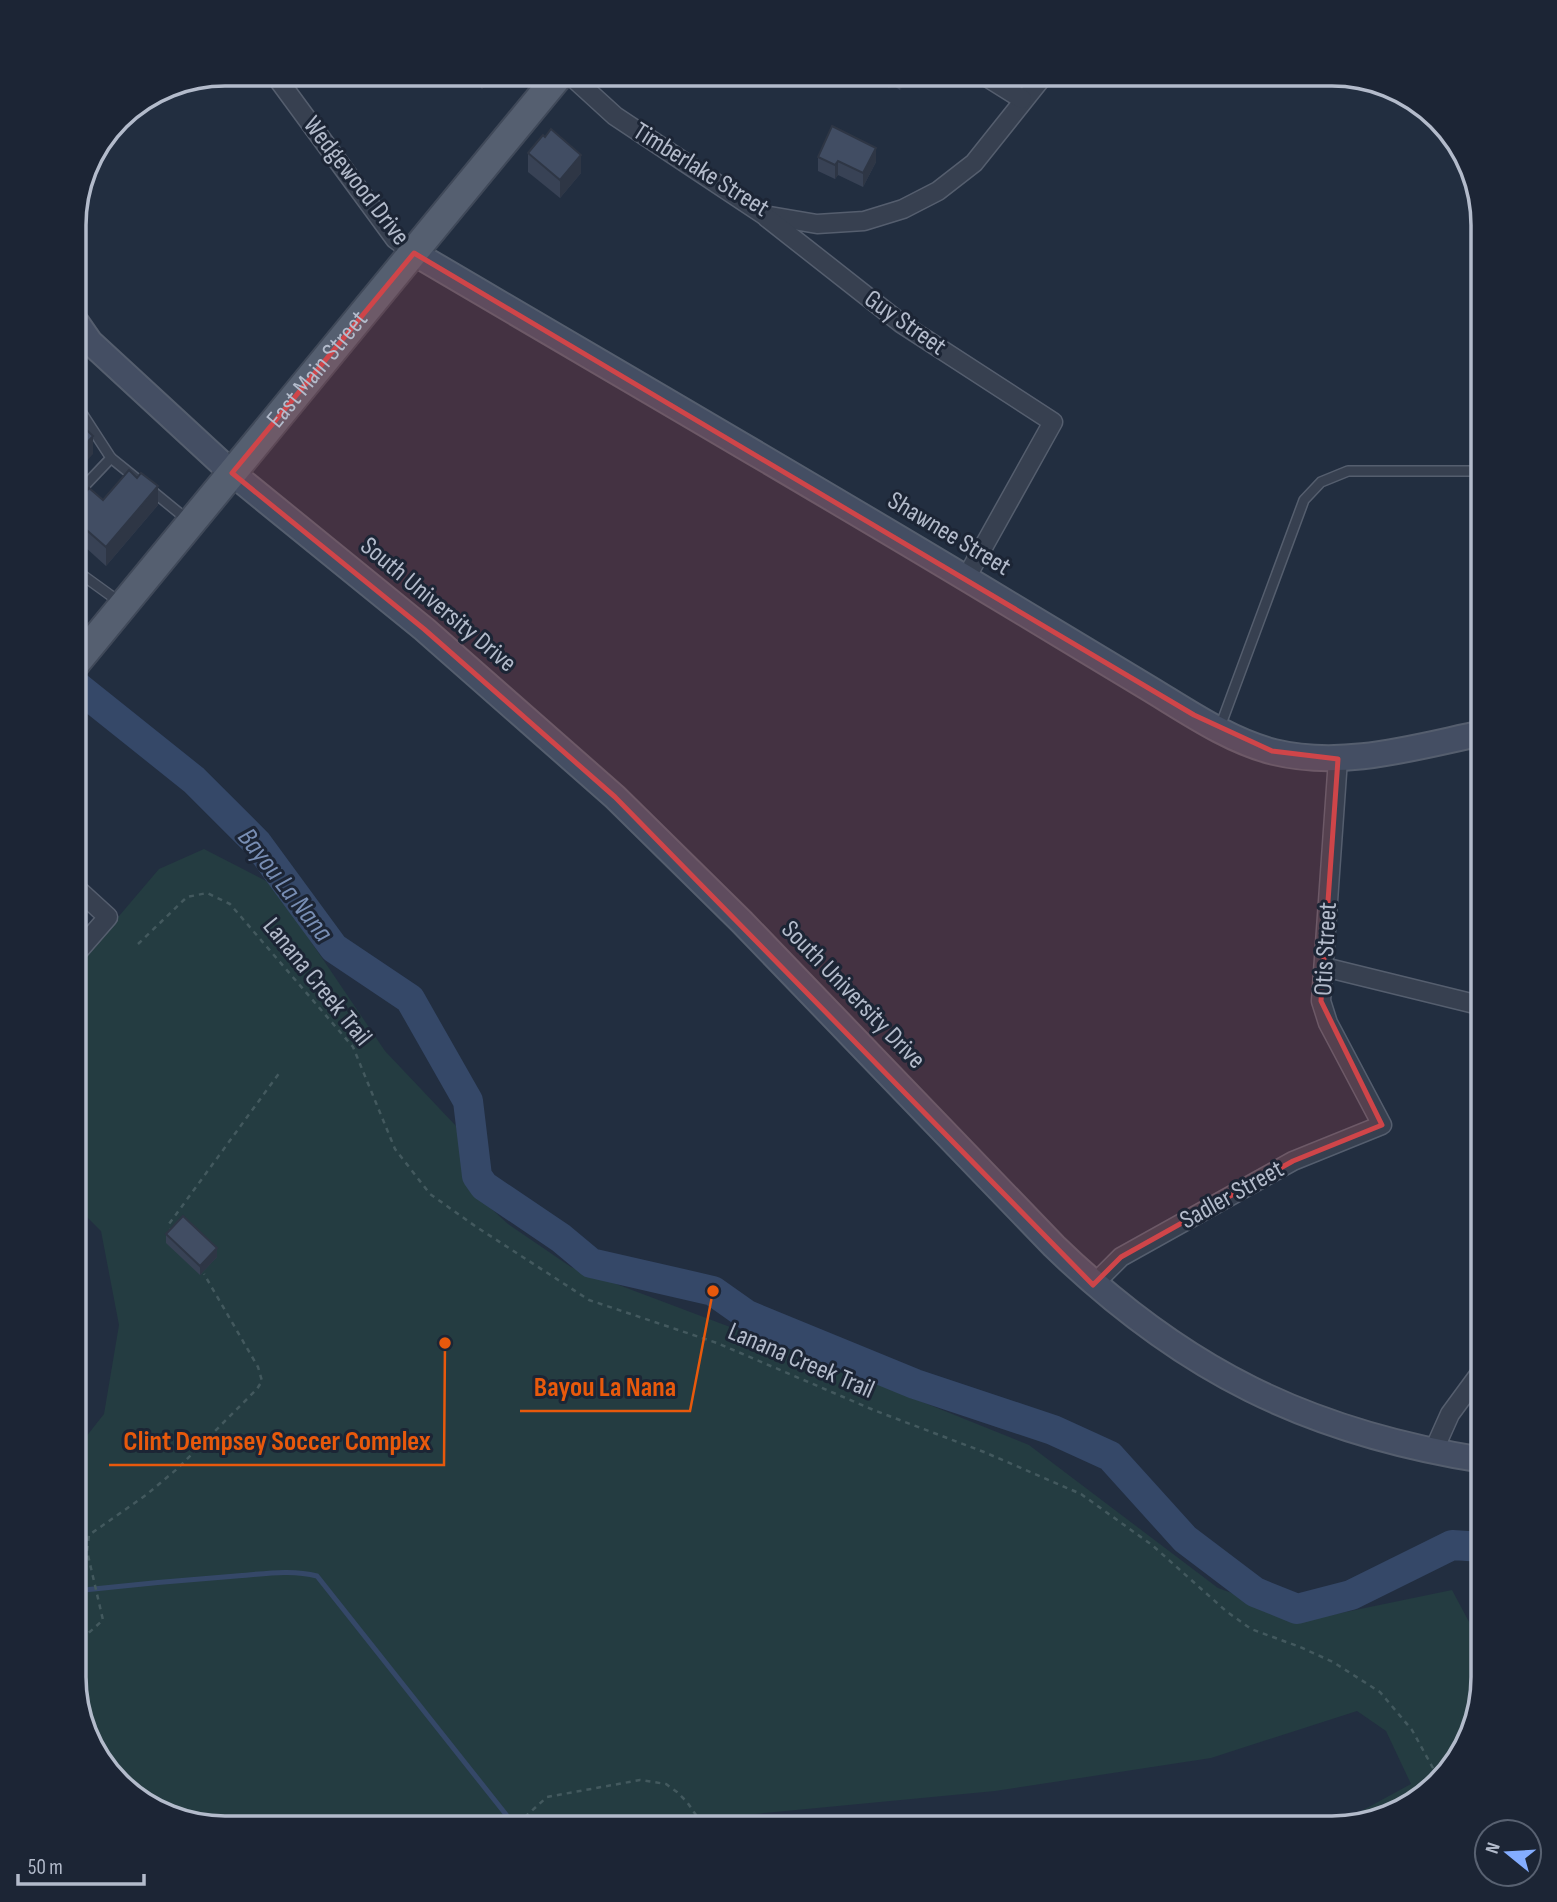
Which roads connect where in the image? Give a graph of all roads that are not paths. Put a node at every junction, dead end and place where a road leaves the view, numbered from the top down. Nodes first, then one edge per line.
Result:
1 (283, 86) edge
2 (550, 86) edge
3 (582, 86) edge
4 (1001, 86) edge
5 (1034, 86) edge
6 (1022, 99) junction
7 (764, 215) junction
8 (414, 253) junction
9 (86, 352) edge
10 (86, 419) edge
11 (111, 458) junction
12 (1471, 471) edge
13 (232, 473) junction
14 (86, 484) edge
15 (191, 523) junction
16 (966, 579) junction
17 (86, 581) edge
18 (118, 612) junction
19 (86, 651) edge
20 (1219, 729) junction
21 (1471, 735) edge
22 (1338, 759) junction
23 (86, 897) edge
24 (86, 942) edge
25 (1324, 967) junction
26 (1471, 1003) edge
27 (1382, 1125) joint
28 (1093, 1284) junction
29 (1471, 1385) edge
30 (1433, 1452) junction
31 (1471, 1458) edge

1 - 8 street, Wedgewood Drive
2 - 8 main road, East Main Street
3 - 7 street, Timberlake Street
4 - 6 street
5 - 6 street, Timberlake Street
6 - 7 street, Timberlake Street
7 - 16 street, Guy Street
8 - 13 main road, East Main Street
8 - 16 main road, Shawnee Street
9 - 13 main road, South University Drive
10 - 11 lane
11 - 14 lane
11 - 15 lane
12 - 20 lane
13 - 15 main road, East Main Street
13 - 28 main road, South University Drive
15 - 18 main road, East Main Street
16 - 20 main road, Shawnee Street
17 - 18 lane
18 - 19 main road, East Main Street
20 - 22 main road, Shawnee Street
21 - 22 main road, Shawnee Street
22 - 25 street, Otis Street
23 - 24 street
25 - 26 street
25 - 27 street, Otis Street
27 - 28 street, Sadler Street
28 - 30 main road, South University Drive
29 - 30 street
30 - 31 main road, South University Drive

